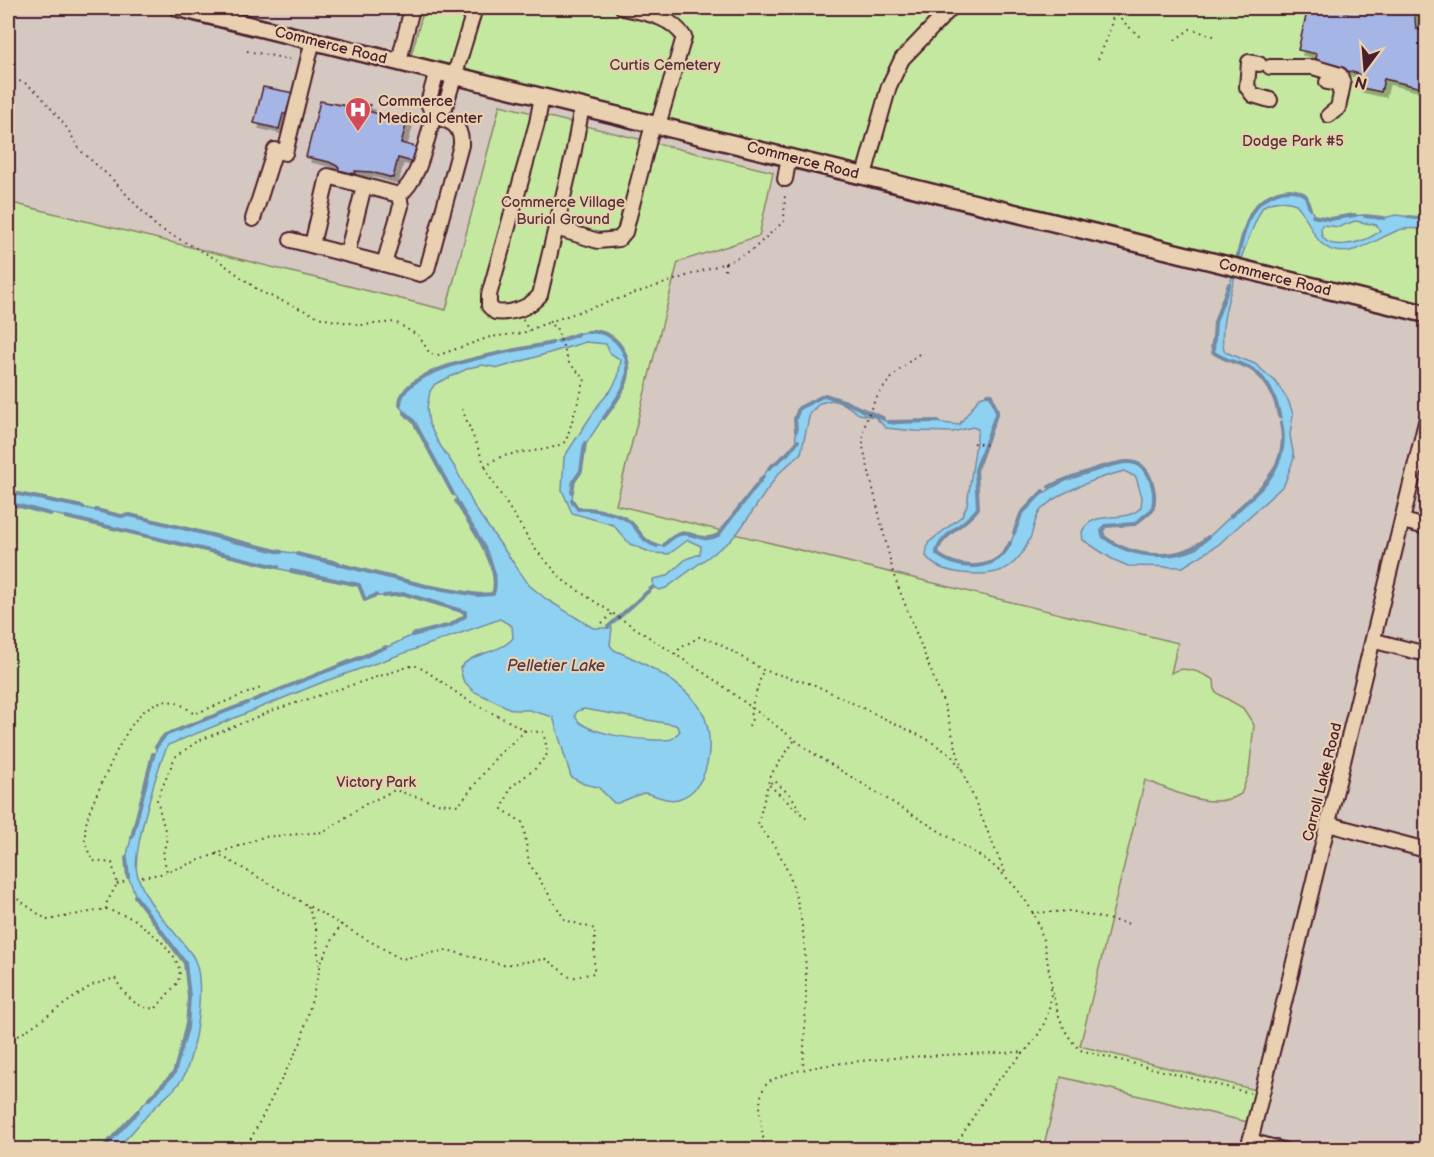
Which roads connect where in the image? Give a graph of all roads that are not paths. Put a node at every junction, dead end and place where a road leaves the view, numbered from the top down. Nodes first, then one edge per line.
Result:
1 (179, 8) edge
2 (412, 8) edge
3 (475, 8) edge
4 (622, 8) edge
5 (951, 8) edge
6 (313, 40) junction
7 (399, 61) junction
8 (436, 71) junction
9 (455, 75) junction
10 (1327, 82) dead end
11 (1341, 93) junction
12 (542, 96) junction
13 (1270, 100) dead end
14 (582, 106) junction
15 (1329, 115) dead end
16 (434, 116) junction
17 (656, 125) junction
18 (789, 157) junction
19 (864, 175) junction
20 (785, 179) road end
21 (364, 186) junction
22 (399, 195) junction
23 (253, 219) dead end
24 (556, 228) junction
25 (291, 240) dead end
26 (312, 245) junction
27 (347, 254) junction
28 (384, 264) junction
29 (1426, 314) edge
30 (1426, 422) edge
31 (1403, 521) junction
32 (1426, 527) edge
33 (1375, 641) junction
34 (1426, 654) edge
35 (1328, 824) junction
36 (1426, 850) edge
37 (1249, 1145) edge
38 (1283, 1149) edge

1 - 6 main road, Commerce Road
2 - 7 street
3 - 9 street
4 - 17 street
5 - 19 street
6 - 7 main road, Commerce Road
6 - 23 street
7 - 8 main road, Commerce Road
8 - 9 main road, Commerce Road
8 - 16 street
9 - 12 main road, Commerce Road
9 - 16 street
10 - 11 street
11 - 13 street
11 - 15 street
12 - 14 main road, Commerce Road
12 - 24 street
14 - 17 main road, Commerce Road
14 - 24 street
16 - 22 street
16 - 28 street
17 - 18 main road, Commerce Road
17 - 24 street
18 - 19 main road, Commerce Road
18 - 20 street
19 - 29 main road, Commerce Road
21 - 22 street
21 - 26 street
21 - 27 street
22 - 28 street
25 - 26 street
26 - 27 street
27 - 28 street
30 - 31 street, Carroll Lake Road
31 - 32 street
31 - 33 street, Carroll Lake Road
33 - 34 street
33 - 35 street, Carroll Lake Road
35 - 36 street
35 - 37 street, Carroll Lake Road
37 - 38 street

